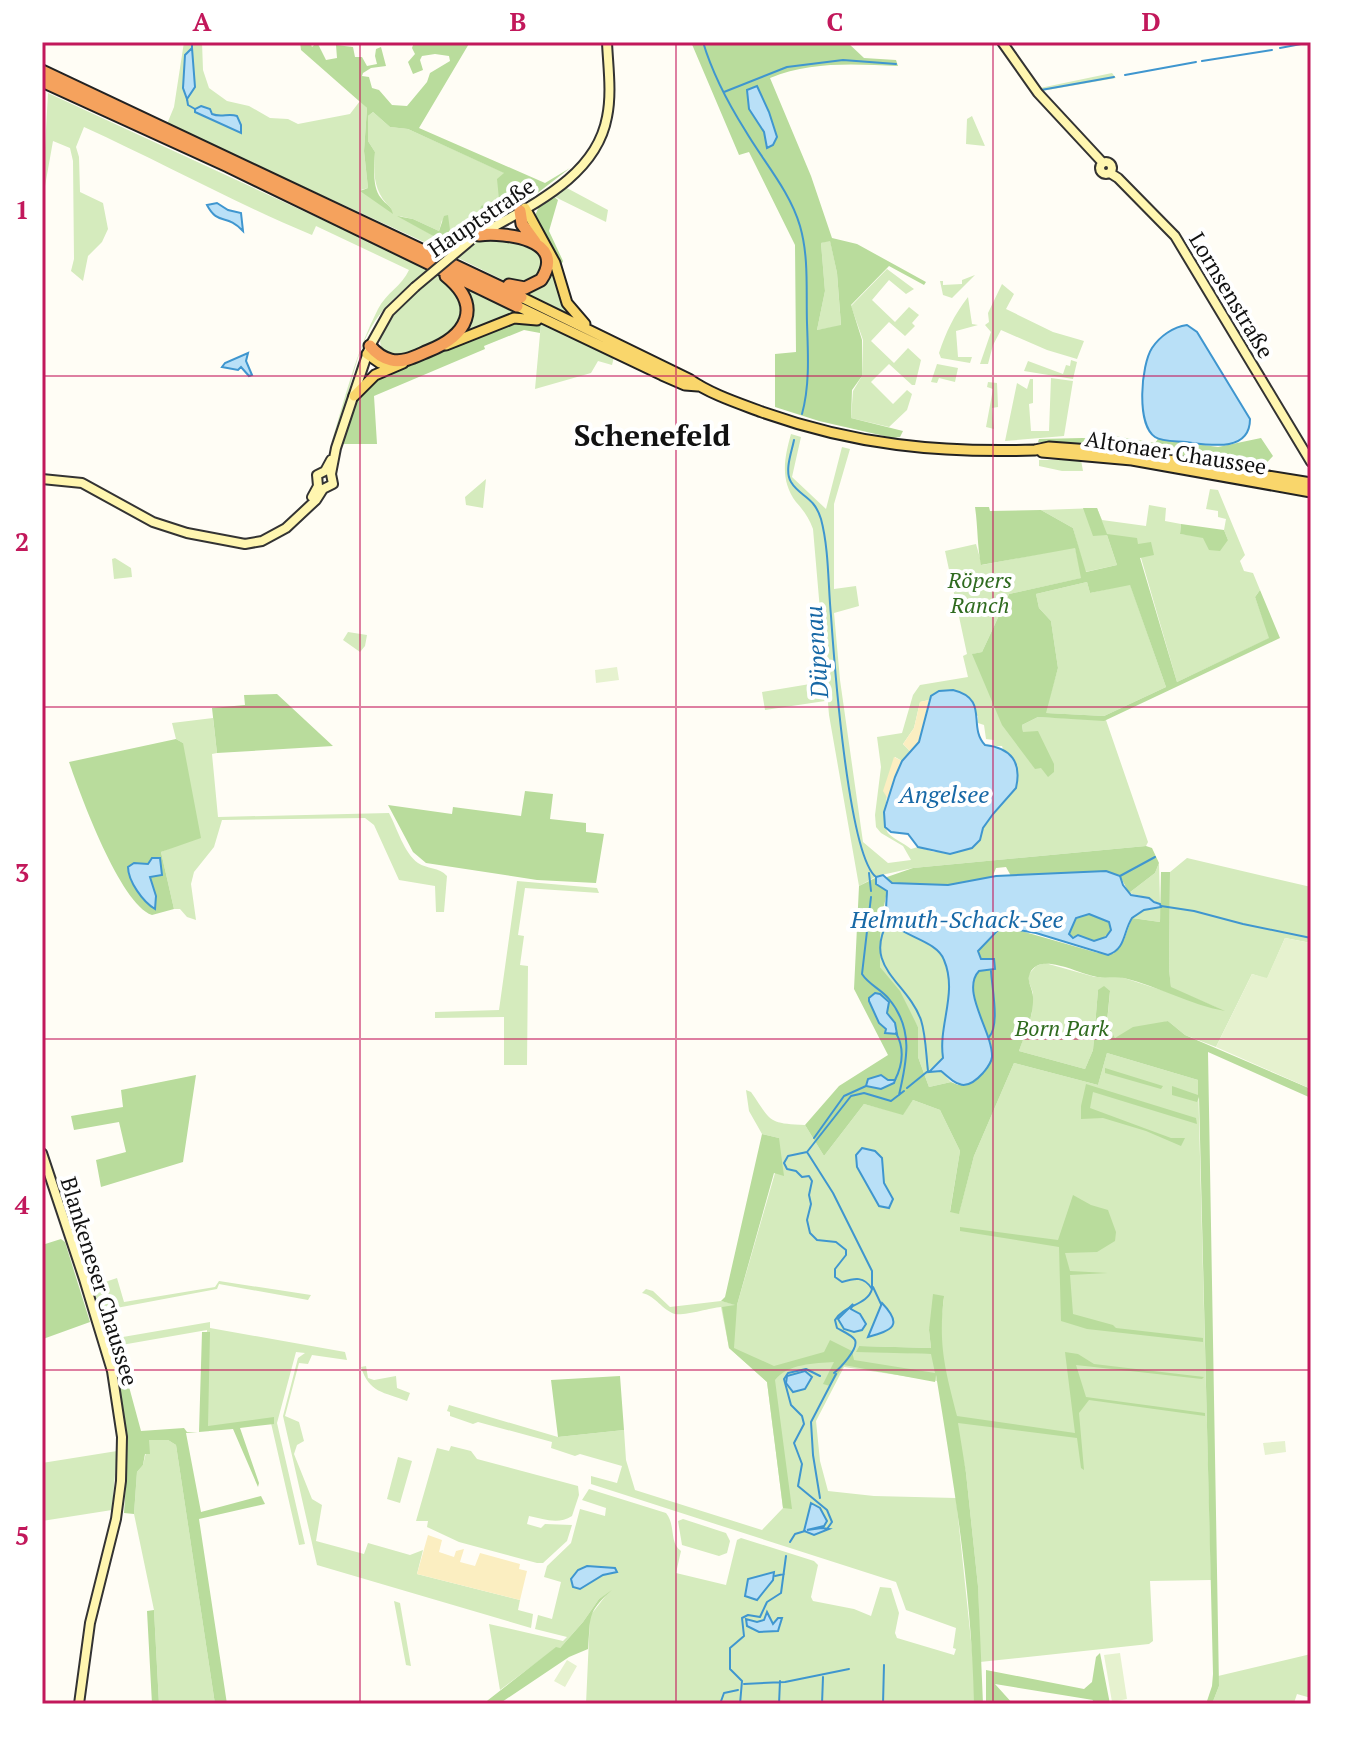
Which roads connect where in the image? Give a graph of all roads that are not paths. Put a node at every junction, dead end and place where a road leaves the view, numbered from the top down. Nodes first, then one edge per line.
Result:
1 (607, 42) edge
2 (1002, 42) edge
3 (42, 71) edge
4 (42, 81) edge
5 (523, 210) junction
6 (475, 238) junction
7 (535, 242) junction
8 (421, 259) junction
9 (487, 280) junction
10 (519, 301) junction
11 (564, 328) junction
12 (594, 332) junction
13 (440, 346) junction
14 (368, 350) junction
15 (411, 358) junction
16 (393, 367) junction
17 (698, 386) junction
18 (354, 396) junction
19 (1035, 450) junction
20 (1303, 451) junction
21 (1311, 462) edge
22 (1311, 471) edge
23 (328, 472) junction
24 (42, 479) edge
25 (1311, 483) edge
26 (320, 487) junction
27 (1311, 492) edge
28 (42, 1153) edge
29 (79, 1704) edge

1 - 5 main road, Hauptstraße
2 - 20 main road, Lornsenstraße
3 - 9 highway
4 - 8 highway
5 - 6 main road, Hauptstraße
5 - 7 highway
5 - 12 main road
6 - 7 highway
6 - 14 main road, Hauptstraße, bridge
7 - 9 highway
8 - 10 highway
8 - 13 highway
9 - 10 highway
10 - 11 main road
10 - 12 main road, Altonaer Chaussee
11 - 13 main road
11 - 17 main road, Altonaer Chaussee
12 - 17 main road, Altonaer Chaussee
13 - 15 highway
14 - 15 highway
14 - 16 main road
14 - 18 main road, Hauptstraße
15 - 16 main road
16 - 18 main road
17 - 19 main road, Altonaer Chaussee
18 - 23 main road, Hauptstraße
19 - 25 main road, Altonaer Chaussee
19 - 27 main road, Altonaer Chaussee
20 - 21 main road, Lornsenstraße
20 - 22 main road, Lornsenstraße
23 - 26 main road, Hauptstraße
23 - 26 main road, Hauptstraße
24 - 26 main road, Hauptstraße
28 - 29 main road, Blankeneser Chaussee

